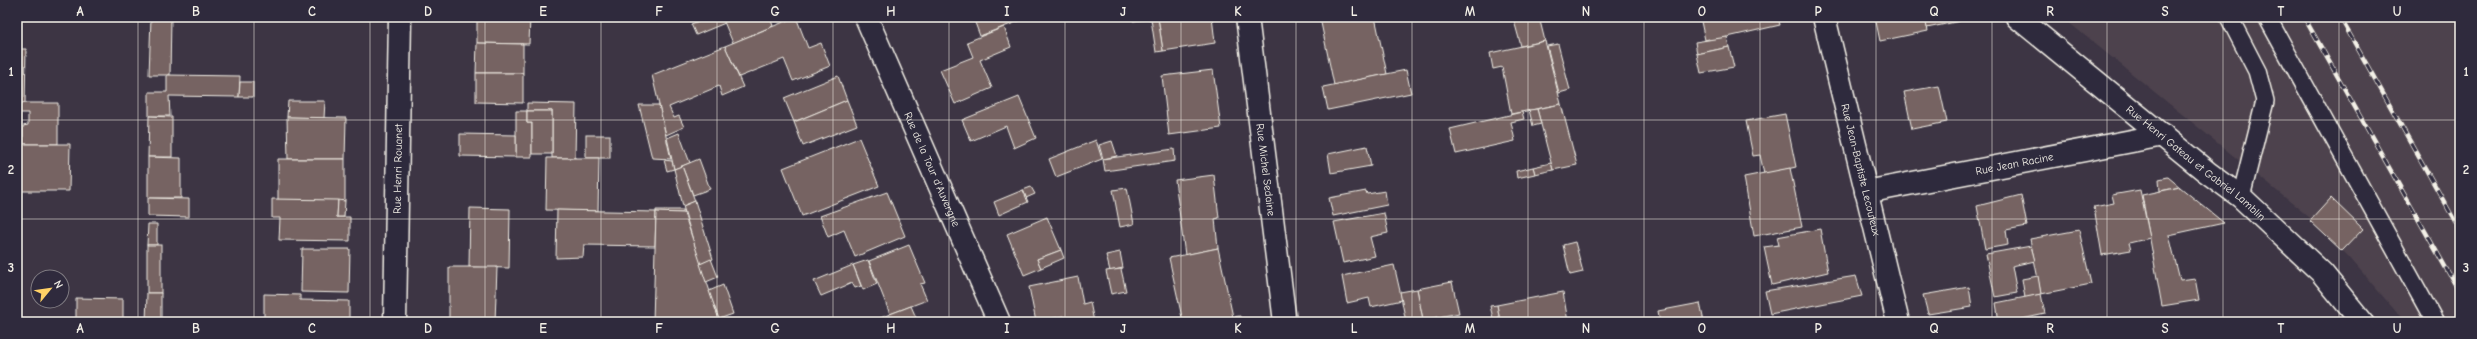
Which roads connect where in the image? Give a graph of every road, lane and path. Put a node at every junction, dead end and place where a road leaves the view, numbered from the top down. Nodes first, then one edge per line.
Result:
1 (400, 17) edge
2 (866, 17) edge
3 (1247, 17) edge
4 (1824, 17) edge
5 (2017, 17) edge
6 (2229, 17) edge
7 (2267, 17) edge
8 (2163, 135) junction
9 (1866, 192) junction
10 (2241, 197) junction
11 (396, 322) edge
12 (999, 322) edge
13 (1285, 322) edge
14 (1898, 322) edge
15 (2362, 322) edge
16 (2435, 322) edge

1 - 11 street, Rue Henri Rouanet
2 - 12 street, Rue de la Tour d'Auvergne
3 - 13 street, Rue Michel Sedaine
4 - 9 street, Rue Jean-Baptiste Lecouteux
5 - 8 street, Rue Henri Gateau et Gabriel Lamblin
6 - 10 lane
7 - 16 lane
8 - 9 street, Rue Jean Racine
8 - 10 street, Rue Henri Gateau et Gabriel Lamblin
9 - 14 street, Rue Jean-Baptiste Lecouteux
10 - 15 street, Rue Henri Gateau et Gabriel Lamblin

